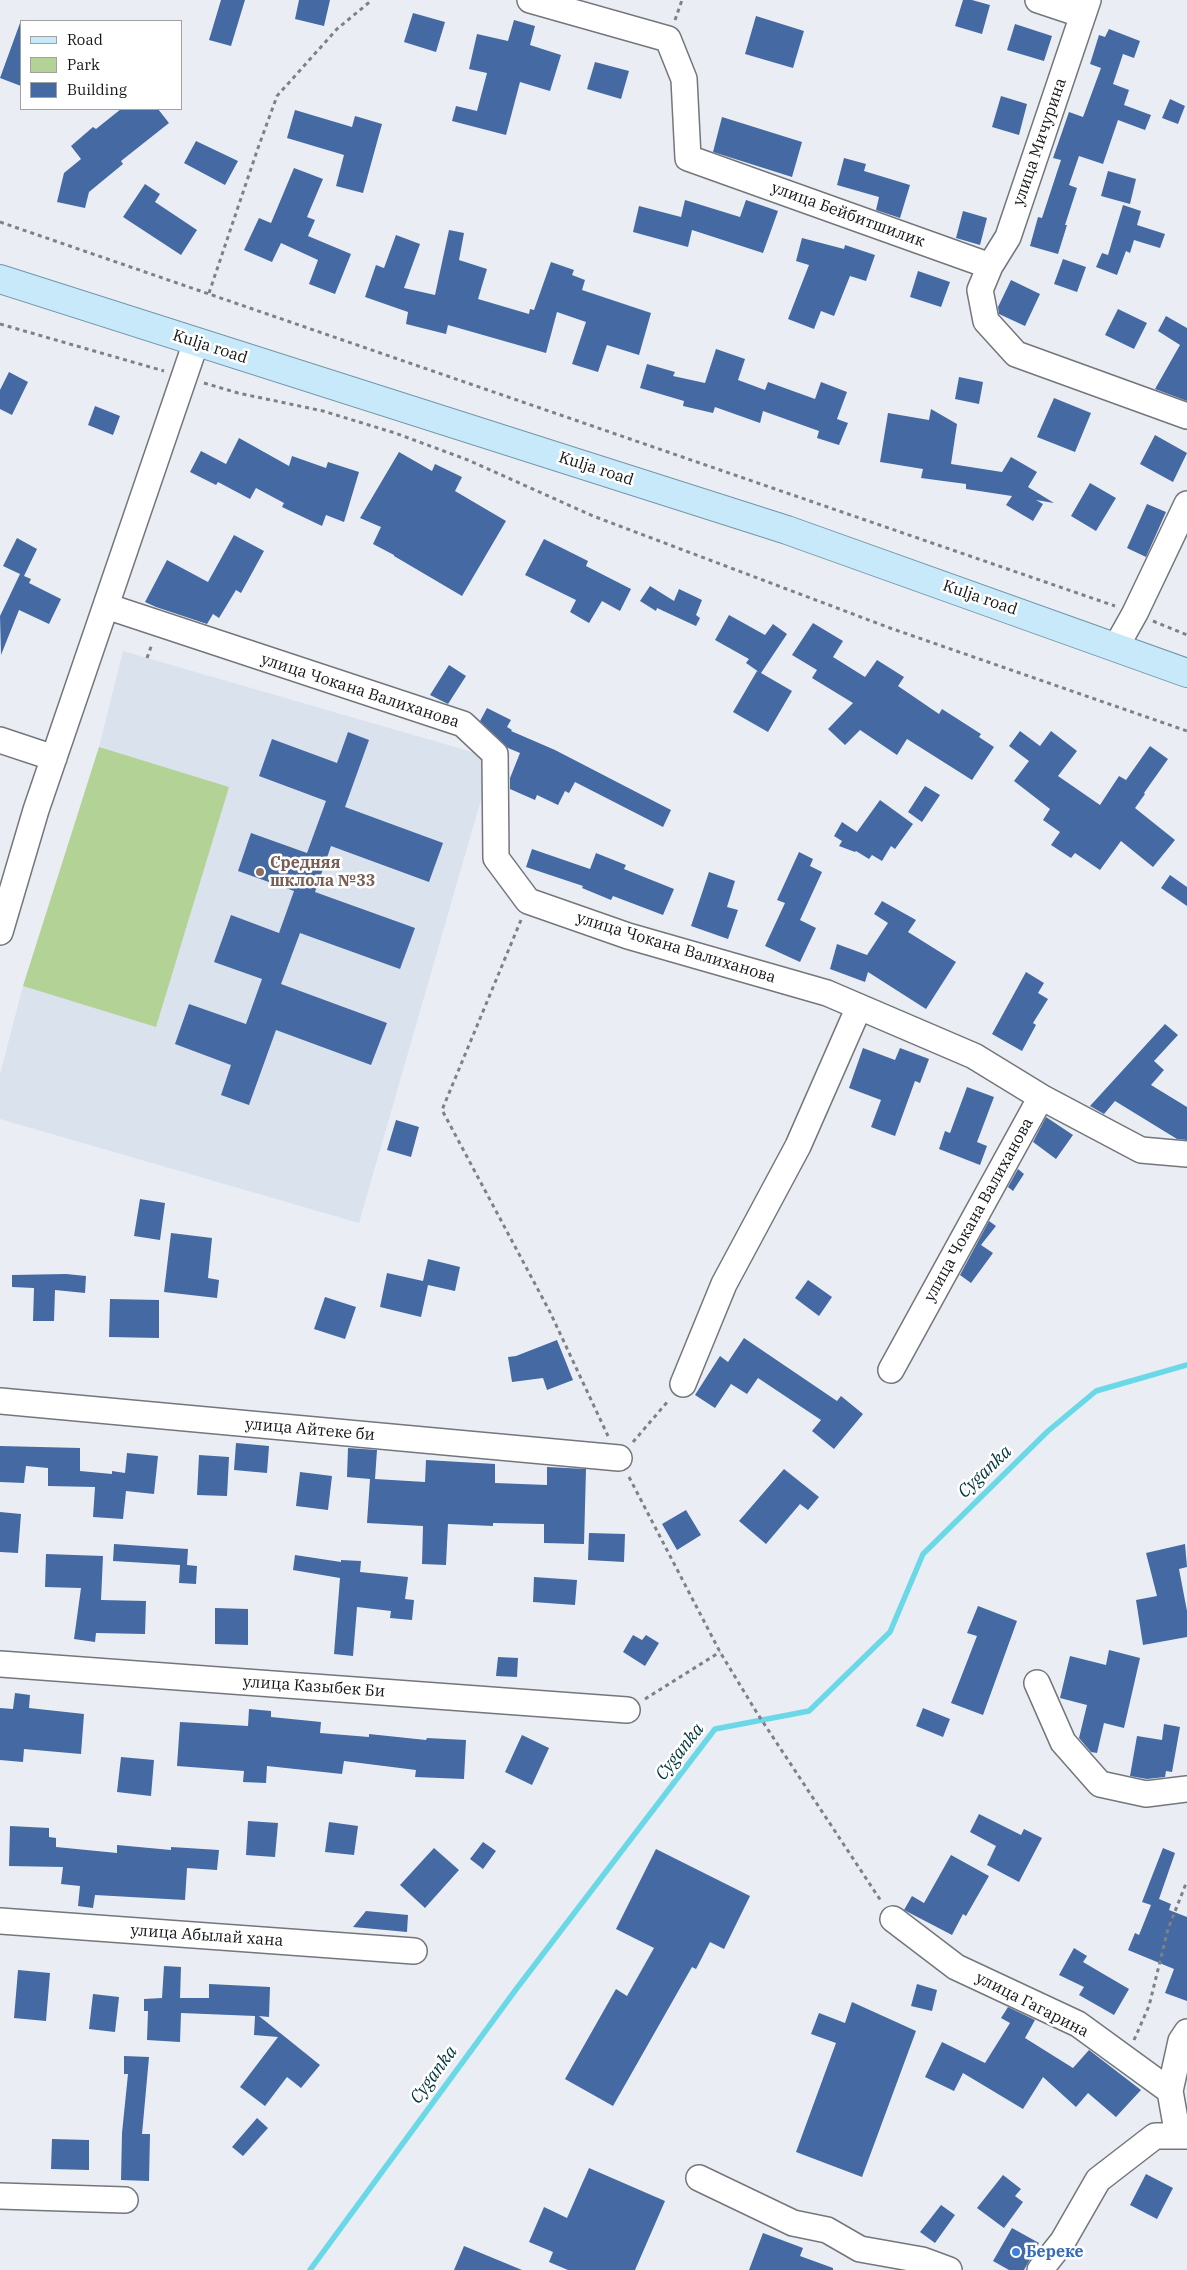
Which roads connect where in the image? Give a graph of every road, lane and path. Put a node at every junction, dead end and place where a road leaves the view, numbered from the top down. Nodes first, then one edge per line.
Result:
1 (372, 0) edge
2 (530, 0) edge
3 (1038, 0) edge
4 (1085, 7) edge
5 (0, 222) edge
6 (990, 266) junction
7 (0, 279) edge
8 (209, 293) junction
9 (0, 324) edge
10 (196, 342) junction
11 (184, 376) junction
12 (1187, 416) edge
13 (1187, 504) edge
14 (106, 606) junction
15 (1135, 613) junction
16 (1187, 635) edge
17 (1116, 646) junction
18 (1187, 673) edge
19 (1187, 731) edge
20 (0, 740) edge
21 (54, 758) junction
22 (528, 901) junction
23 (0, 932) edge
24 (860, 1007) junction
25 (1041, 1097) junction
26 (1187, 1154) edge
27 (891, 1370) dead end
28 (683, 1384) joint
29 (0, 1402) edge
30 (619, 1458) junction
31 (720, 1652) junction
32 (0, 1664) edge
33 (1037, 1683) dead end
34 (627, 1710) joint
35 (1187, 1789) edge
36 (1187, 1882) edge
37 (894, 1919) joint
38 (0, 1921) edge
39 (414, 1951) dead end
40 (1187, 2032) edge
41 (1126, 2059) junction
42 (1170, 2091) junction
43 (1183, 2136) edge
44 (699, 2178) dead end
45 (0, 2196) edge
46 (125, 2200) dead end
47 (878, 2261) edge
48 (949, 2270) edge
49 (1040, 2270) edge

1 - 8 path
2 - 6 street, улица Бейбитшилик
3 - 4 street, улица Мичурина
4 - 6 street, улица Мичурина
5 - 8 path
6 - 12 street
7 - 10 main road, Kulja road
8 - 15 path
9 - 11 path
10 - 11 street
10 - 17 main road, Kulja road
11 - 14 street
11 - 19 path
13 - 15 street
14 - 21 street
14 - 22 street, улица Чокана Валиханова
15 - 16 path
15 - 17 street
17 - 18 main road, Kulja road
20 - 21 street
21 - 23 street
22 - 24 street, улица Чокана Валиханова
22 - 30 path
24 - 25 street, улица Чокана Валиханова
24 - 28 street
25 - 26 street
25 - 27 street, улица Чокана Валиханова
28 - 30 path
29 - 30 street, улица Айтеке би
30 - 31 path
31 - 34 path
31 - 37 path
32 - 34 street, улица Казыбек Би
33 - 35 street
36 - 41 path
37 - 41 street, улица Гагарина
38 - 39 street, улица Абылай хана
40 - 42 street
41 - 42 street, улица Гагарина
42 - 43 street
43 - 49 street
44 - 47 street
45 - 46 street
47 - 48 street

